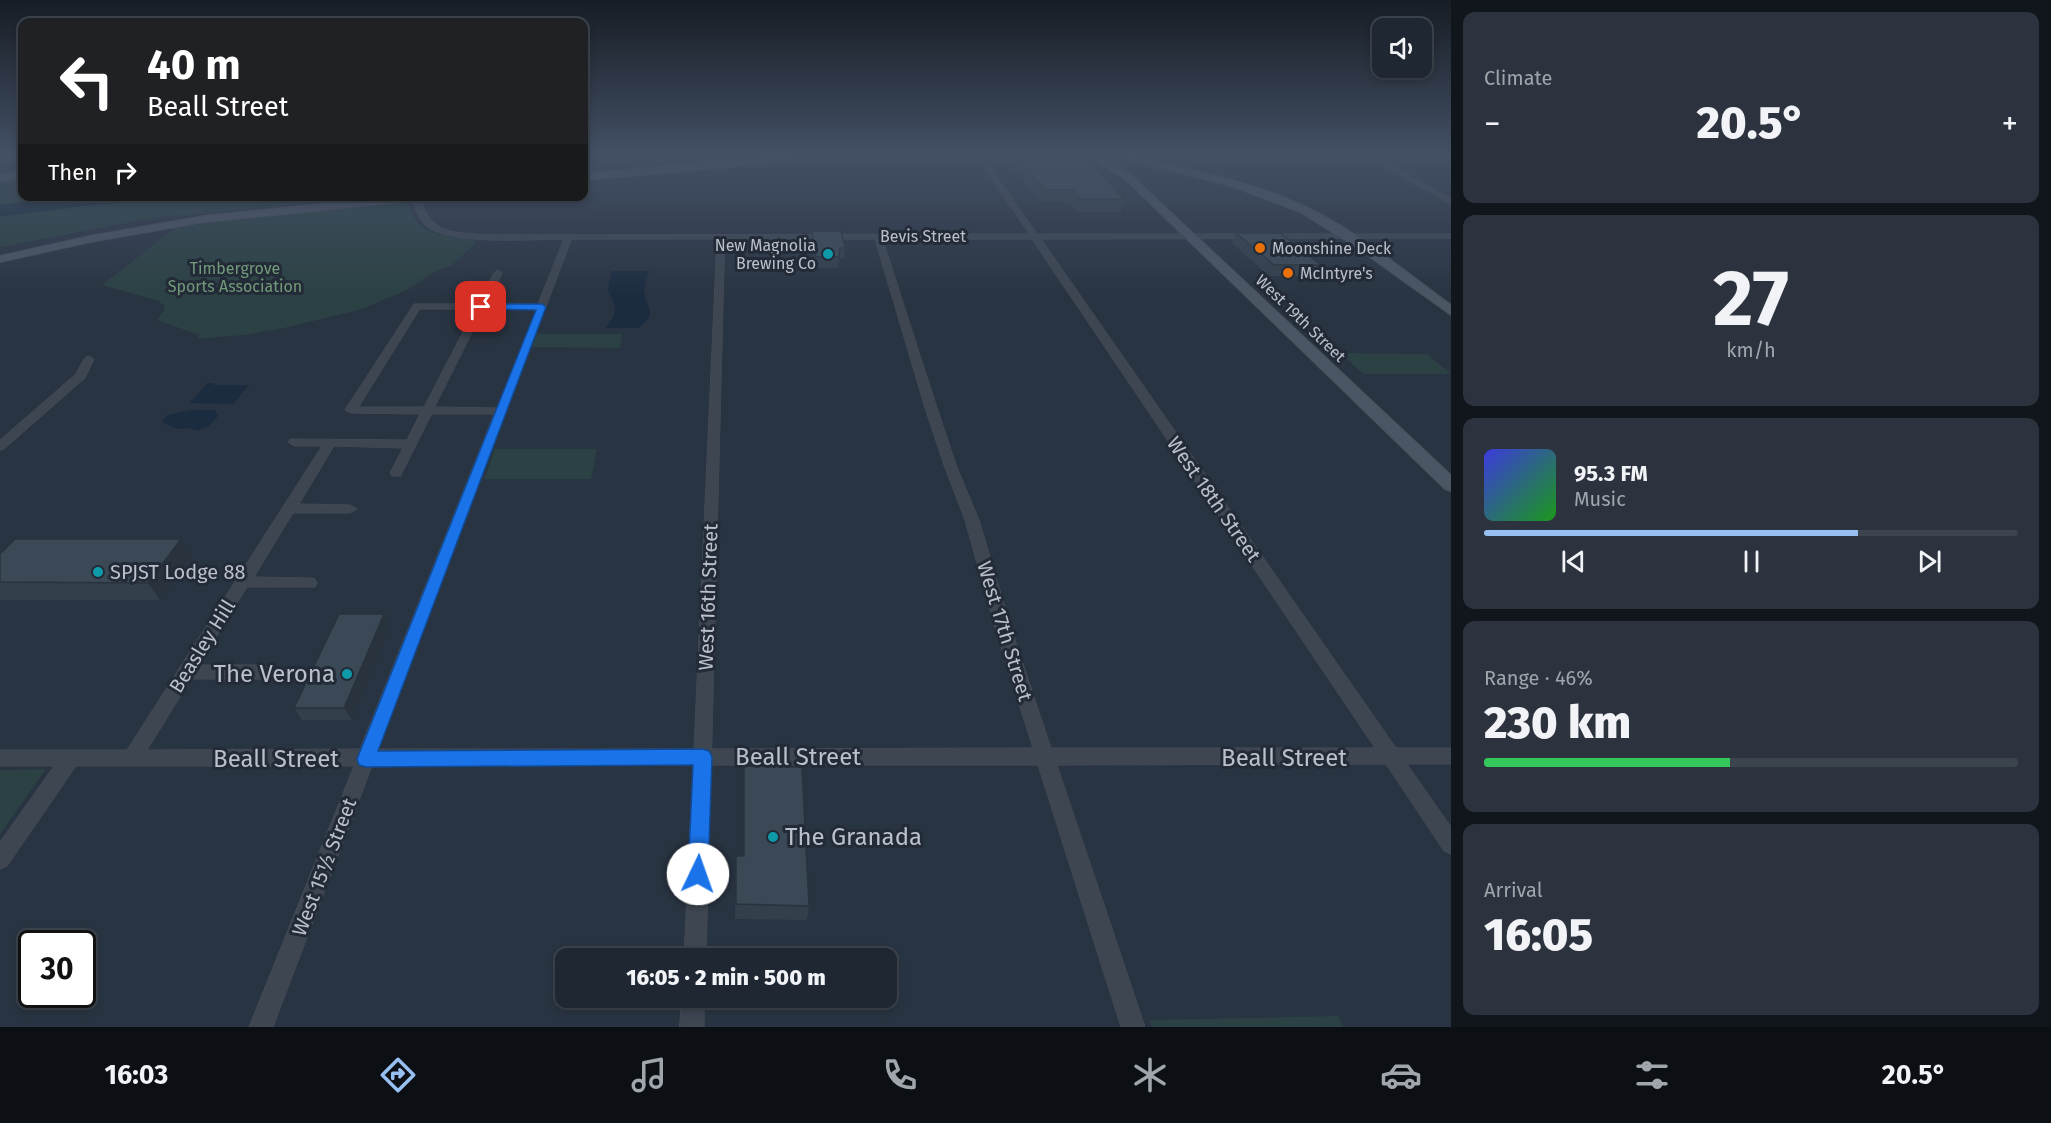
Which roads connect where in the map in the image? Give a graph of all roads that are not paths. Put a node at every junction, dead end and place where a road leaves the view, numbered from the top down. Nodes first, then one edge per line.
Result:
1 (329, 202) edge
2 (376, 202) edge
3 (418, 202) edge
4 (1011, 202) edge
5 (1155, 202) edge
6 (1285, 202) edge
7 (721, 236) junction
8 (878, 236) junction
9 (1034, 236) junction
10 (1192, 236) junction
11 (1346, 236) junction
12 (1451, 236) edge
13 (568, 237) junction
14 (0, 249) edge
15 (15, 250) junction
16 (0, 259) edge
17 (498, 273) dead end
18 (481, 307) junction
19 (542, 307) junction
20 (1451, 311) edge
21 (89, 358) dead end
22 (428, 411) junction
23 (501, 411) junction
24 (294, 442) dead end
25 (331, 442) junction
26 (411, 444) junction
27 (0, 446) edge
28 (396, 473) dead end
29 (1451, 485) edge
30 (290, 508) junction
31 (350, 509) dead end
32 (243, 582) junction
33 (310, 583) dead end
34 (186, 672) junction
35 (261, 672) dead end
36 (1451, 756) edge
37 (702, 757) junction
38 (0, 758) edge
39 (1046, 758) junction
40 (1392, 758) junction
41 (70, 759) junction
42 (131, 759) junction
43 (366, 759) junction
44 (1451, 844) edge
45 (0, 859) edge
46 (695, 948) edge
47 (693, 1008) edge
48 (261, 1027) edge
49 (692, 1027) edge
50 (1133, 1027) edge

1 - 15 street
2 - 15 street
3 - 13 street, Bevis Street
4 - 9 street, West 18th Street
5 - 10 street, West 19th Street
6 - 11 street
7 - 8 street, Bevis Street
7 - 13 street, Bevis Street
7 - 37 street, West 16th Street
8 - 9 street, Bevis Street
8 - 39 street, West 17th Street
9 - 10 street, Bevis Street
9 - 40 street, West 18th Street
10 - 11 street, Bevis Street
10 - 29 street, West 19th Street
11 - 12 street, Bevis Street
11 - 20 street
13 - 19 street, West 15½ Street
14 - 15 street
15 - 16 street
17 - 18 street
18 - 19 street
18 - 22 street
18 - 22 street
19 - 23 street, West 15½ Street
21 - 27 street
22 - 23 street
22 - 26 street
23 - 43 street, West 15½ Street
24 - 25 street
25 - 26 street
25 - 30 street, Beasley Hill
26 - 28 street
30 - 31 street
30 - 32 street, Beasley Hill
32 - 33 street
32 - 34 street, Beasley Hill
34 - 35 street
34 - 42 street, Beasley Hill
36 - 40 street, Beall Street
37 - 39 street, Beall Street
37 - 43 street, Beall Street
37 - 46 street, West 16th Street
38 - 41 street, Beall Street
39 - 40 street, Beall Street
39 - 50 street, West 17th Street
40 - 44 street, West 18th Street
41 - 42 street, Beall Street
41 - 45 street
42 - 43 street, Beall Street
43 - 48 street, West 15½ Street
47 - 49 street

